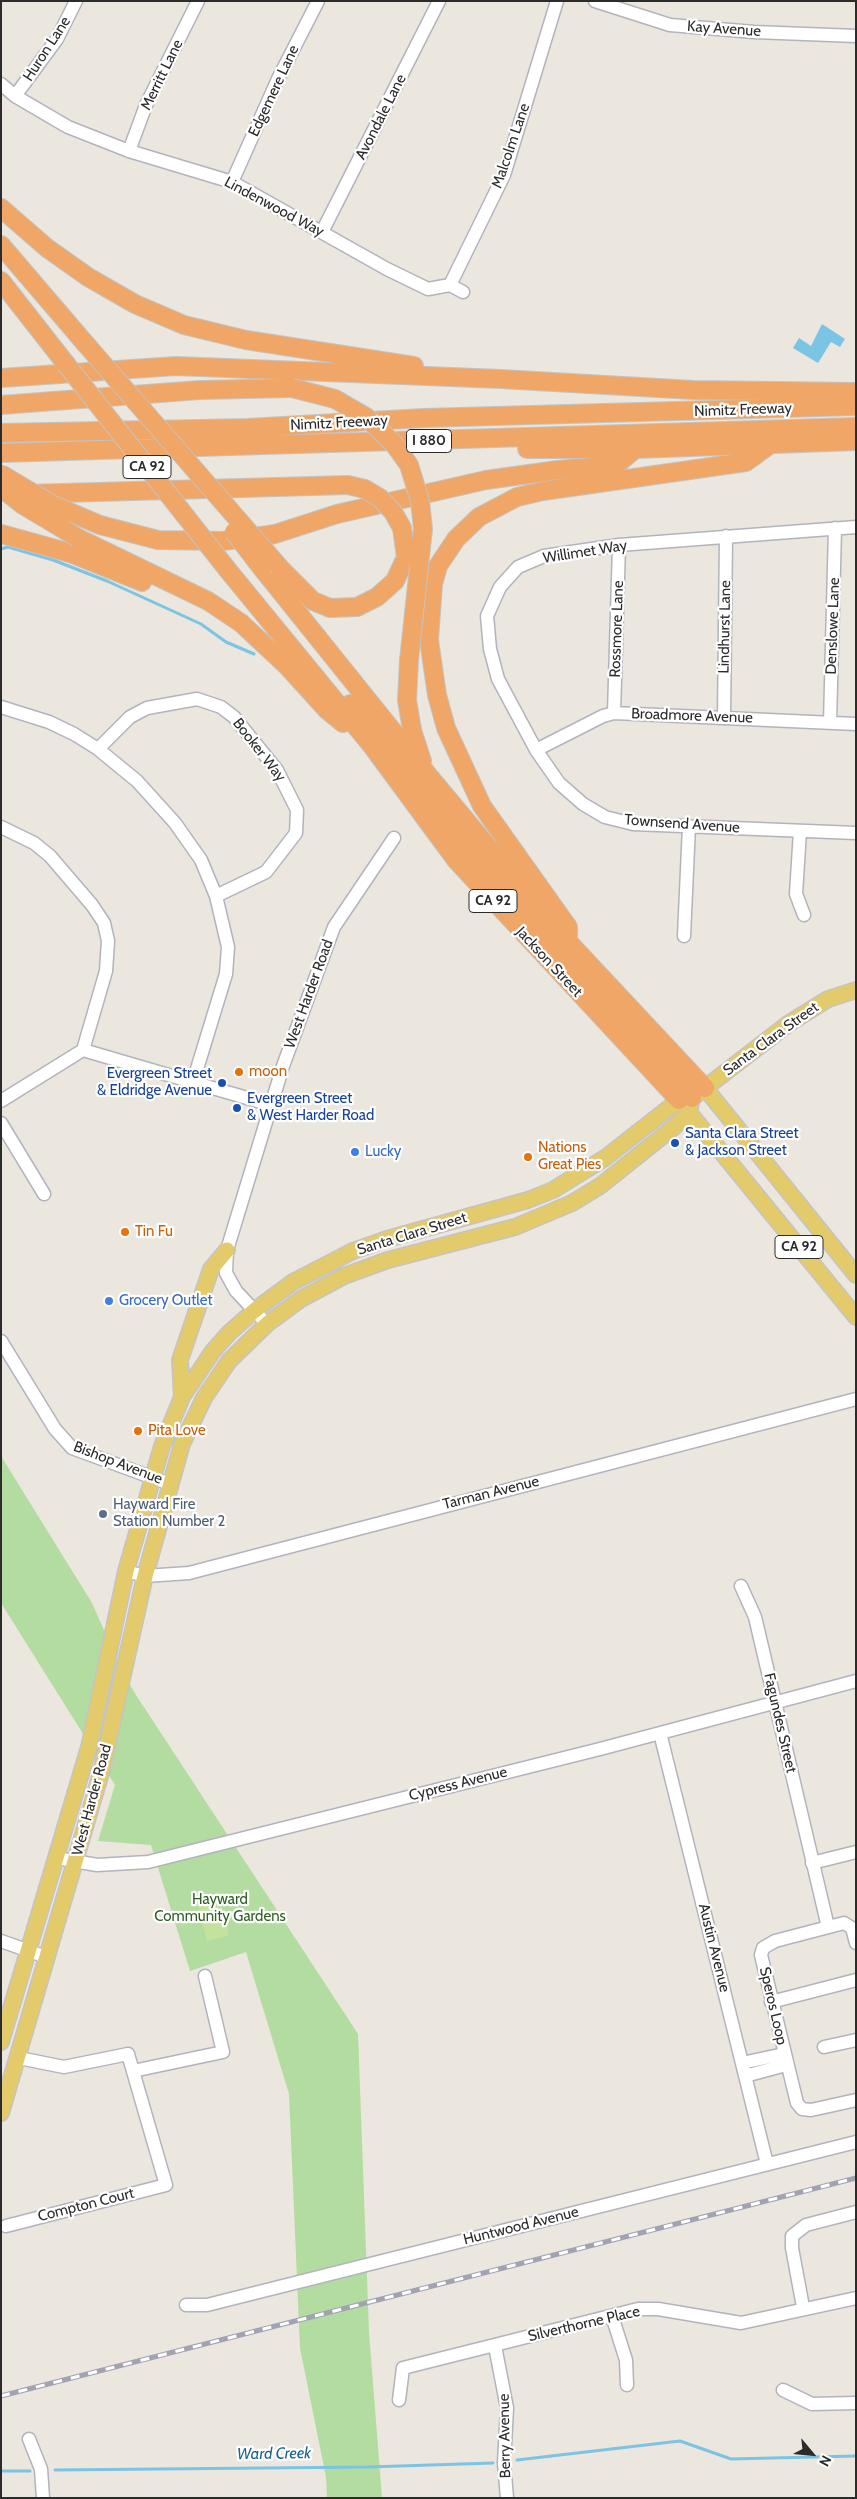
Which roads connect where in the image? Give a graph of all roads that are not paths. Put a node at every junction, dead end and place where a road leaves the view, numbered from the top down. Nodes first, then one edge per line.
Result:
1 (76, 1) edge
2 (198, 1) edge
3 (318, 1) edge
4 (440, 1) edge
5 (557, 1) edge
6 (595, 1) edge
7 (623, 6) edge
8 (856, 36) edge
9 (1, 84) edge
10 (15, 96) junction
11 (129, 151) junction
12 (232, 182) junction
13 (1, 208) edge
14 (322, 232) junction
15 (1, 245) edge
16 (1, 281) edge
17 (450, 285) junction
18 (463, 292) dead end
19 (1, 295) edge
20 (66, 364) junction
21 (1, 378) edge
22 (502, 379) junction
23 (856, 392) edge
24 (1, 405) edge
25 (856, 406) edge
26 (141, 410) junction
27 (856, 427) edge
28 (1, 433) edge
29 (856, 441) edge
30 (768, 446) junction
31 (635, 449) junction
32 (1, 453) edge
33 (1, 464) edge
34 (1, 474) edge
35 (1, 488) edge
36 (1, 494) edge
37 (856, 527) edge
38 (835, 528) junction
39 (1, 534) edge
40 (726, 536) junction
41 (619, 545) junction
42 (266, 617) junction
43 (265, 644) junction
44 (1, 707) edge
45 (614, 713) junction
46 (724, 718) junction
47 (830, 723) junction
48 (856, 724) edge
49 (372, 746) junction
50 (98, 749) junction
51 (536, 750) junction
52 (428, 775) junction
53 (690, 826) junction
54 (1, 827) edge
55 (800, 831) junction
56 (856, 833) edge
57 (394, 838) dead end
58 (216, 896) junction
59 (804, 914) dead end
60 (684, 936) dead end
61 (568, 939) junction
62 (856, 990) edge
63 (83, 1050) junction
64 (192, 1082) junction
65 (691, 1100) junction
66 (1, 1101) edge
67 (271, 1106) junction
68 (1, 1123) edge
69 (44, 1194) dead end
70 (226, 1250) junction
71 (856, 1275) edge
72 (255, 1310) junction
73 (856, 1317) edge
74 (267, 1324) junction
75 (1, 1341) edge
76 (182, 1397) junction
77 (856, 1399) edge
78 (153, 1477) junction
79 (170, 1484) junction
80 (142, 1516) junction
81 (160, 1522) junction
82 (126, 1571) junction
83 (145, 1576) junction
84 (741, 1586) dead end
85 (856, 1681) edge
86 (776, 1701) junction
87 (660, 1733) junction
88 (856, 1852) edge
89 (57, 1858) junction
90 (76, 1862) junction
91 (812, 1863) junction
92 (828, 1927) junction
93 (1, 1941) edge
94 (856, 1943) edge
95 (28, 1951) junction
96 (46, 1957) junction
97 (205, 1976) dead end
98 (856, 1980) edge
99 (771, 2002) junction
100 (856, 2040) edge
101 (1, 2042) edge
102 (824, 2047) dead end
103 (19, 2058) junction
104 (785, 2059) junction
105 (744, 2070) junction
106 (133, 2071) junction
107 (856, 2100) edge
108 (1, 2113) edge
109 (856, 2142) edge
110 (767, 2164) junction
111 (856, 2212) edge
112 (6, 2226) dead end
113 (856, 2298) edge
114 (186, 2305) dead end
115 (803, 2307) junction
116 (612, 2316) junction
117 (496, 2346) junction
118 (627, 2385) dead end
119 (783, 2390) dead end
120 (399, 2400) dead end
121 (856, 2403) edge
122 (28, 2439) dead end
123 (43, 2498) edge
124 (507, 2498) edge

1 - 10 street, Huron Lane
2 - 11 street, Merritt Lane
3 - 12 street, Edgemere Lane
4 - 14 street, Avondale Lane
5 - 17 street, Malcolm Lane
6 - 7 street, Kay Avenue
7 - 8 street, Kay Avenue
9 - 10 street, Lindenwood Way
10 - 11 street, Lindenwood Way
11 - 12 street, Lindenwood Way
12 - 14 street, Lindenwood Way
13 - 22 highway
14 - 17 street, Lindenwood Way
15 - 26 highway, CA 92, bridge
16 - 20 highway, CA 92
17 - 18 street
19 - 20 highway
20 - 42 highway, CA 92, bridge
21 - 22 highway
22 - 23 highway
24 - 52 highway, bridge
25 - 28 highway, Nimitz Freeway / I 880
26 - 36 highway, bridge
26 - 52 highway, CA 92, bridge
27 - 32 highway, I 880
29 - 30 highway, Nimitz Freeway / I 880
30 - 31 highway, Nimitz Freeway / I 880
30 - 61 highway
31 - 33 highway, Nimitz Freeway / I 880
31 - 34 highway, bridge
35 - 43 highway, bridge
37 - 38 street, Willimet Way
38 - 40 street, Willimet Way
38 - 47 street, Denslowe Lane
39 - 43 highway
40 - 41 street, Willimet Way
40 - 46 street, Lindhurst Lane
41 - 45 street, Rossmore Lane
41 - 51 street, Willimet Way
42 - 49 highway, CA 92
42 - 65 highway
43 - 49 highway
44 - 50 street
45 - 46 street, Broadmore Avenue
45 - 51 street, Broadmore Avenue
46 - 47 street, Broadmore Avenue
47 - 48 street, Broadmore Avenue
49 - 65 highway, Jackson Street / CA 92
50 - 58 street
50 - 58 street, Booker Way
51 - 53 street, Townsend Avenue
52 - 61 highway, CA 92
53 - 55 street, Townsend Avenue
53 - 60 street
54 - 63 street
55 - 56 street, Townsend Avenue
55 - 59 street
57 - 67 street, West Harder Road
58 - 64 street
61 - 65 highway, Jackson Street / CA 92
62 - 65 main road, Santa Clara Street
63 - 64 street
63 - 66 street
64 - 67 street
65 - 71 main road, CA 92
65 - 72 main road, Santa Clara Street
65 - 73 main road, CA 92
65 - 74 main road, Santa Clara Street
67 - 70 street, West Harder Road
68 - 69 street
70 - 72 street, West Harder Road
70 - 76 main road
72 - 74 street, West Harder Road
72 - 76 main road, Santa Clara Street
74 - 79 main road, Santa Clara Street
75 - 78 street, Bishop Avenue
76 - 78 main road, Santa Clara Street
77 - 83 street, Tarman Avenue
78 - 79 street, Bishop Avenue
78 - 80 main road, West Harder Road
79 - 81 main road, West Harder Road
80 - 81 main road
80 - 82 main road, West Harder Road
81 - 83 main road, West Harder Road
82 - 83 street, Tarman Avenue
82 - 89 main road, West Harder Road
83 - 90 main road, West Harder Road
84 - 86 street, Fagundes Street
85 - 86 street, Cypress Avenue
86 - 87 street, Cypress Avenue
86 - 91 street, Fagundes Street
87 - 90 street, Cypress Avenue
87 - 105 street, Austin Avenue
88 - 91 street
89 - 90 street, Cypress Avenue
89 - 95 main road, West Harder Road
90 - 96 main road, West Harder Road
91 - 92 street, Fagundes Street
92 - 94 street, Speros Loop
92 - 99 street, Speros Loop
93 - 95 street
95 - 96 street
95 - 101 main road, West Harder Road
96 - 103 main road, West Harder Road
97 - 106 street
98 - 99 street
99 - 104 street, Speros Loop
100 - 102 street
103 - 106 street
103 - 108 main road, West Harder Road
104 - 105 street, Speros Loop
104 - 107 street, Speros Loop
105 - 110 street, Austin Avenue
106 - 112 street, Compton Court
109 - 110 street, Huntwood Avenue
110 - 114 street, Huntwood Avenue
111 - 115 street
113 - 115 street, Silverthorne Place
115 - 116 street, Silverthorne Place
116 - 117 street, Silverthorne Place
116 - 118 street
117 - 120 street, Silverthorne Place
117 - 124 street, Berry Avenue
119 - 121 street
122 - 123 street

